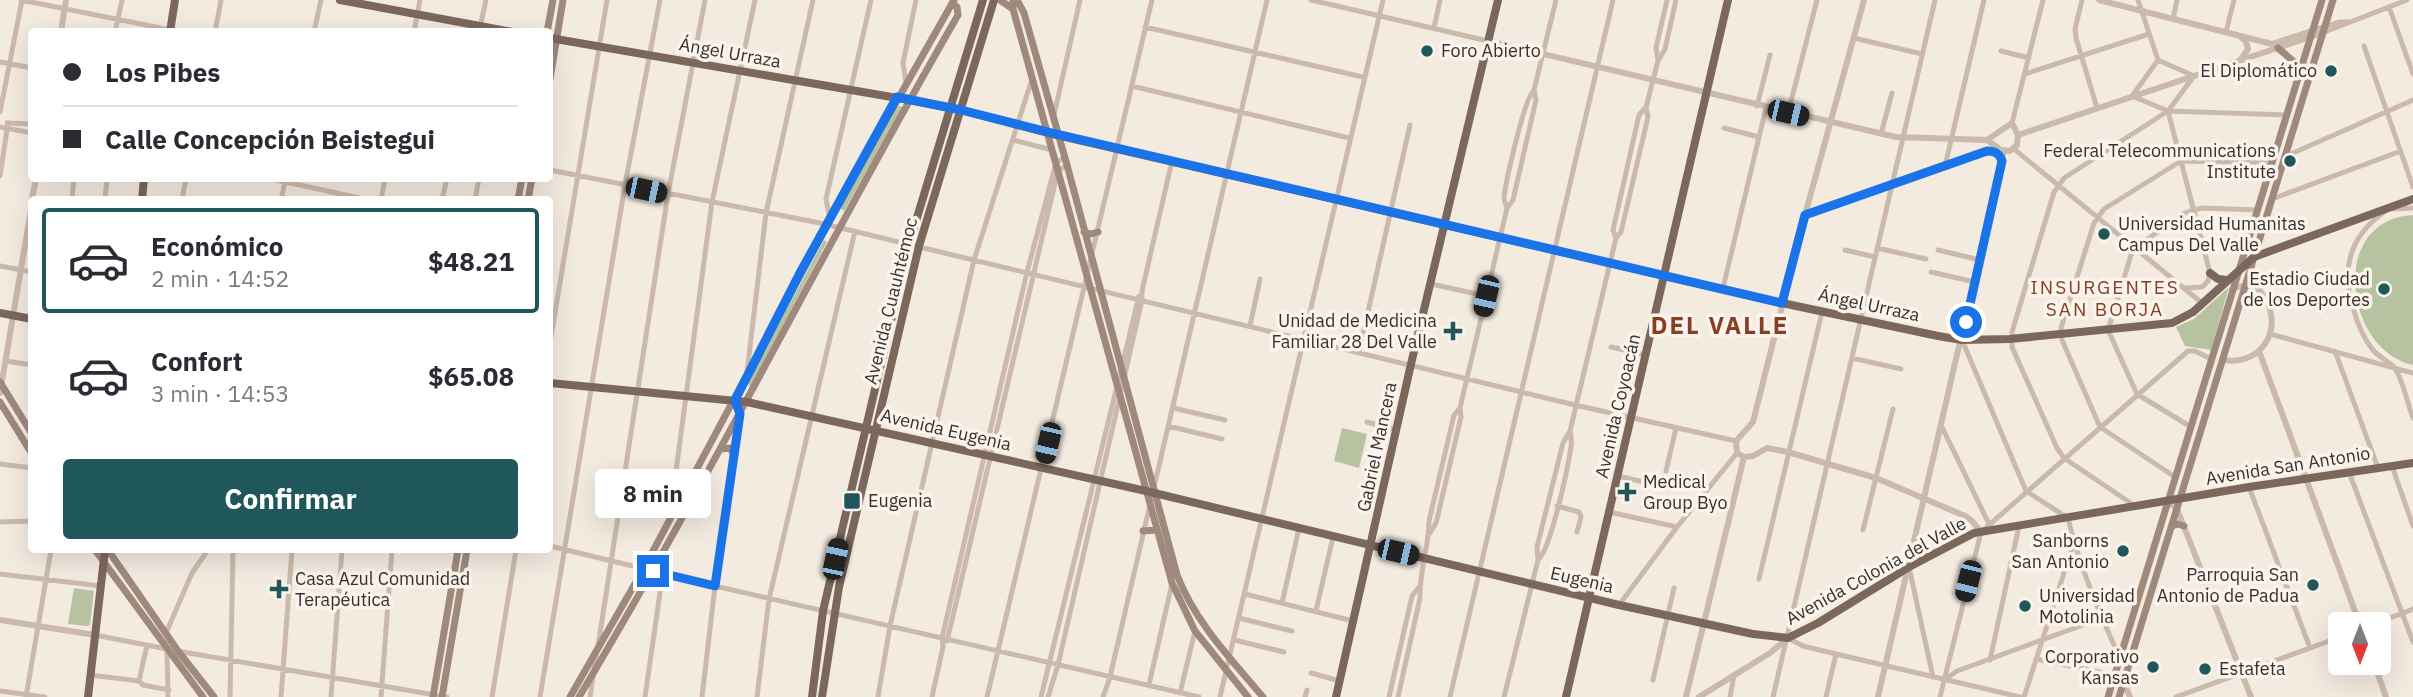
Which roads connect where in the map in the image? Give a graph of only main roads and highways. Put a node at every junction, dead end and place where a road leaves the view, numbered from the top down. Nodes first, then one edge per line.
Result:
1 (175, 0) edge
2 (340, 0) edge
3 (553, 0) edge
4 (563, 0) edge
5 (983, 0) edge
6 (994, 0) edge
7 (1000, 0) edge
8 (1498, 0) edge
9 (1728, 0) edge
10 (2322, 0) edge
11 (2333, 0) edge
12 (953, 2) edge
13 (1017, 3) edge
14 (170, 28) edge
15 (476, 28) edge
16 (548, 28) edge
17 (553, 38) edge
18 (2275, 46) road end
19 (2301, 68) junction
20 (897, 97) junction
21 (909, 100) junction
22 (950, 108) junction
23 (961, 110) junction
24 (1048, 132) junction
25 (1058, 135) junction
26 (2413, 199) edge
27 (1445, 224) junction
28 (1084, 232) junction
29 (1098, 232) road end
30 (2254, 257) junction
31 (2238, 271) junction
32 (2210, 273) road end
33 (1665, 275) junction
34 (2227, 280) junction
35 (0, 313) edge
36 (28, 317) edge
37 (553, 383) edge
38 (1121, 383) junction
39 (0, 386) edge
40 (735, 400) junction
41 (0, 402) edge
42 (747, 402) junction
43 (28, 428) edge
44 (864, 428) junction
45 (875, 430) junction
46 (28, 448) edge
47 (720, 449) junction
48 (734, 455) road end
49 (2413, 463) edge
50 (1150, 492) junction
51 (2180, 499) junction
52 (2168, 501) junction
53 (2172, 526) junction
54 (2184, 526) road end
55 (1157, 530) junction
56 (1143, 531) road end
57 (1371, 546) junction
58 (97, 553) edge
59 (106, 553) edge
60 (109, 553) edge
61 (458, 553) edge
62 (466, 553) edge
63 (104, 562) junction
64 (1589, 598) junction
65 (1788, 638) joint
66 (439, 696) edge
67 (88, 697) edge
68 (203, 697) edge
69 (214, 697) edge
70 (570, 697) edge
71 (579, 697) edge
72 (812, 697) edge
73 (822, 697) edge
74 (1248, 697) edge
75 (1263, 697) edge
76 (1336, 697) edge
77 (1566, 697) edge
78 (2108, 697) edge
79 (2119, 697) edge

1 - 14 main road
2 - 15 main road
3 - 16 main road
4 - 17 main road
5 - 22 main road, Avenida Cuauhtémoc
6 - 23 main road, Avenida Cuauhtémoc
7 - 13 main road
8 - 27 main road, Gabriel Mancera
9 - 33 main road, Avenida Coyoacán
10 - 19 main road
11 - 30 main road
12 - 20 main road
12 - 21 main road
13 - 24 main road
13 - 25 main road
17 - 20 main road, Ángel Urraza
18 - 19 main road
19 - 31 main road
20 - 21 main road, Ángel Urraza
20 - 40 main road
21 - 22 main road, Ángel Urraza
21 - 42 main road
22 - 23 main road, Ángel Urraza
22 - 44 main road, Avenida Cuauhtémoc
23 - 24 main road, Ángel Urraza
23 - 45 main road, Avenida Cuauhtémoc
24 - 25 main road, Ángel Urraza
24 - 38 main road
25 - 27 main road, Ángel Urraza
25 - 28 main road
26 - 30 main road
27 - 33 main road, Ángel Urraza
27 - 57 main road, Gabriel Mancera
28 - 29 main road
28 - 38 main road
30 - 31 main road, Ángel Urraza
30 - 51 main road
31 - 34 main road, Ángel Urraza
31 - 52 main road
32 - 34 main road
33 - 34 main road, Ángel Urraza
33 - 64 main road, Avenida Coyoacán
35 - 36 main road
37 - 40 main road, Avenida Eugenia
38 - 50 main road
38 - 50 main road
39 - 43 main road
40 - 42 main road, Avenida Eugenia
40 - 70 main road
41 - 46 main road
42 - 44 main road, Avenida Eugenia
42 - 47 main road
44 - 45 main road, Avenida Eugenia
44 - 72 main road, Avenida Cuauhtémoc
45 - 50 main road, Avenida Eugenia
45 - 73 main road, Avenida Cuauhtémoc
47 - 48 main road
47 - 71 main road
49 - 51 main road, Avenida San Antonio
50 - 55 main road
50 - 57 main road, Avenida Eugenia
50 - 75 main road
51 - 52 main road, Avenida San Antonio
51 - 53 main road
52 - 65 main road, Avenida Colonia del Valle
52 - 78 main road
53 - 54 main road
53 - 79 main road
55 - 56 main road
55 - 74 main road
57 - 64 main road, Eugenia
57 - 76 main road, Gabriel Mancera
58 - 63 main road
59 - 63 main road
60 - 69 main road
61 - 66 main road
62 - 66 main road
63 - 67 main road
63 - 68 main road
64 - 65 main road, Eugenia
64 - 77 main road, Avenida Coyoacán

